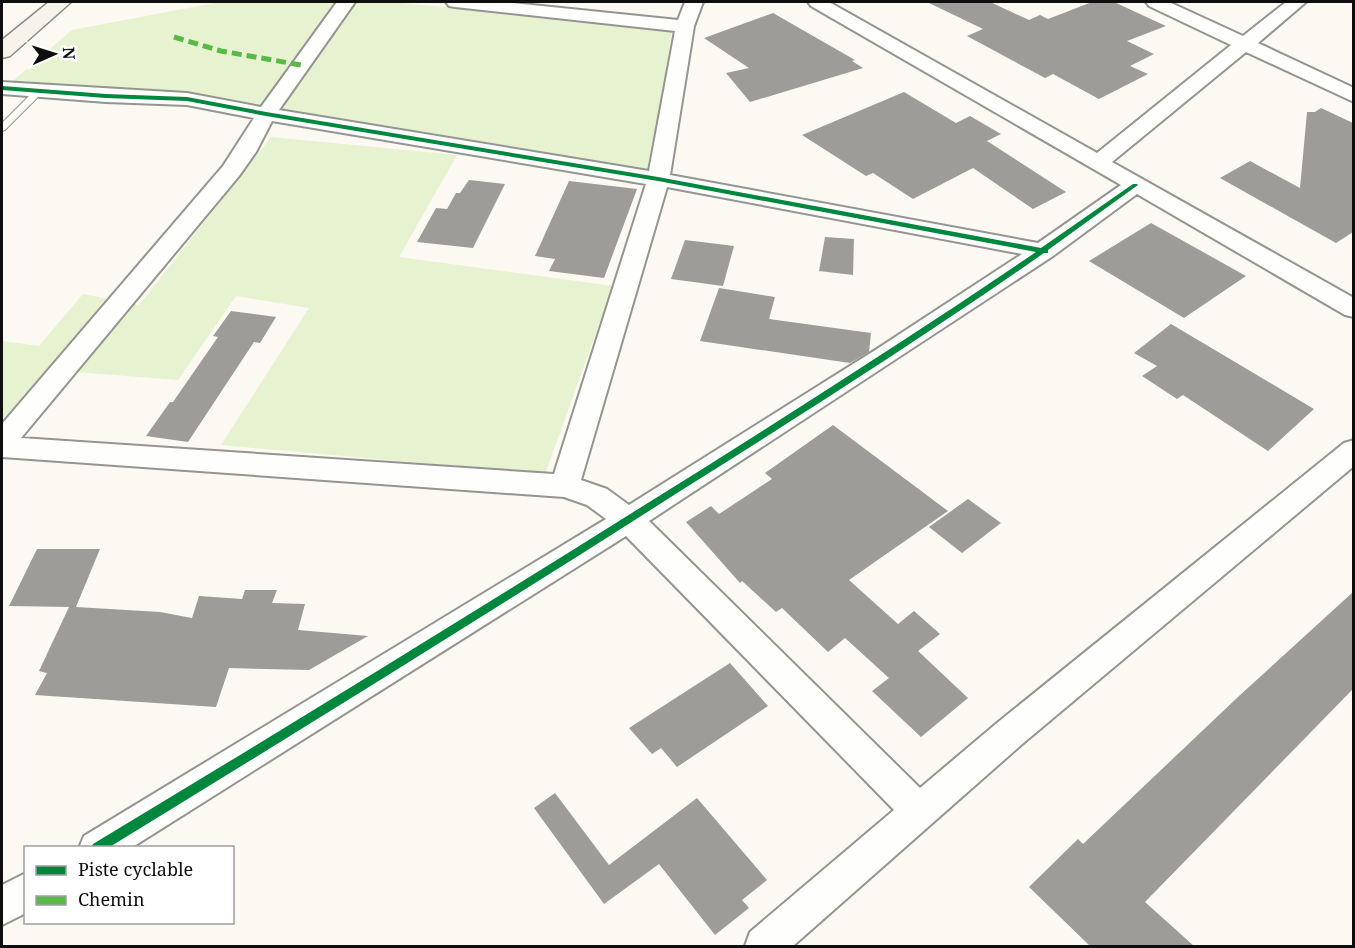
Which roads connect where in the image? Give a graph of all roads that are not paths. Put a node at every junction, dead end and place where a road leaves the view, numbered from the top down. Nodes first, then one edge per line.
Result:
1 (61, 2) edge
2 (345, 2) edge
3 (455, 2) edge
4 (694, 2) edge
5 (817, 2) edge
6 (1155, 2) edge
7 (1297, 2) edge
8 (685, 26) junction
9 (1244, 44) junction
10 (2, 51) edge
11 (2, 88) edge
12 (39, 91) junction
13 (1353, 96) edge
14 (266, 114) junction
15 (2, 128) edge
16 (1097, 163) junction
17 (658, 179) junction
18 (1135, 185) junction
19 (1045, 251) junction
20 (1353, 309) edge
21 (2, 442) edge
22 (2, 447) edge
23 (1353, 450) edge
24 (566, 486) junction
25 (629, 520) junction
26 (920, 812) junction
27 (100, 846) edge
28 (24, 892) edge
29 (2, 906) edge
30 (764, 946) edge

1 - 10 main road
2 - 14 street
3 - 8 street
4 - 8 street
5 - 16 street
6 - 9 street
7 - 9 street
8 - 17 street
9 - 13 street
9 - 16 street
11 - 12 street
12 - 14 street
12 - 15 lane
14 - 17 street
14 - 21 street
16 - 18 street
17 - 19 street
17 - 24 street
18 - 19 street
18 - 20 street
19 - 25 street
22 - 24 street
23 - 26 street
24 - 25 street
25 - 26 street
25 - 27 street
26 - 30 street
28 - 29 street

